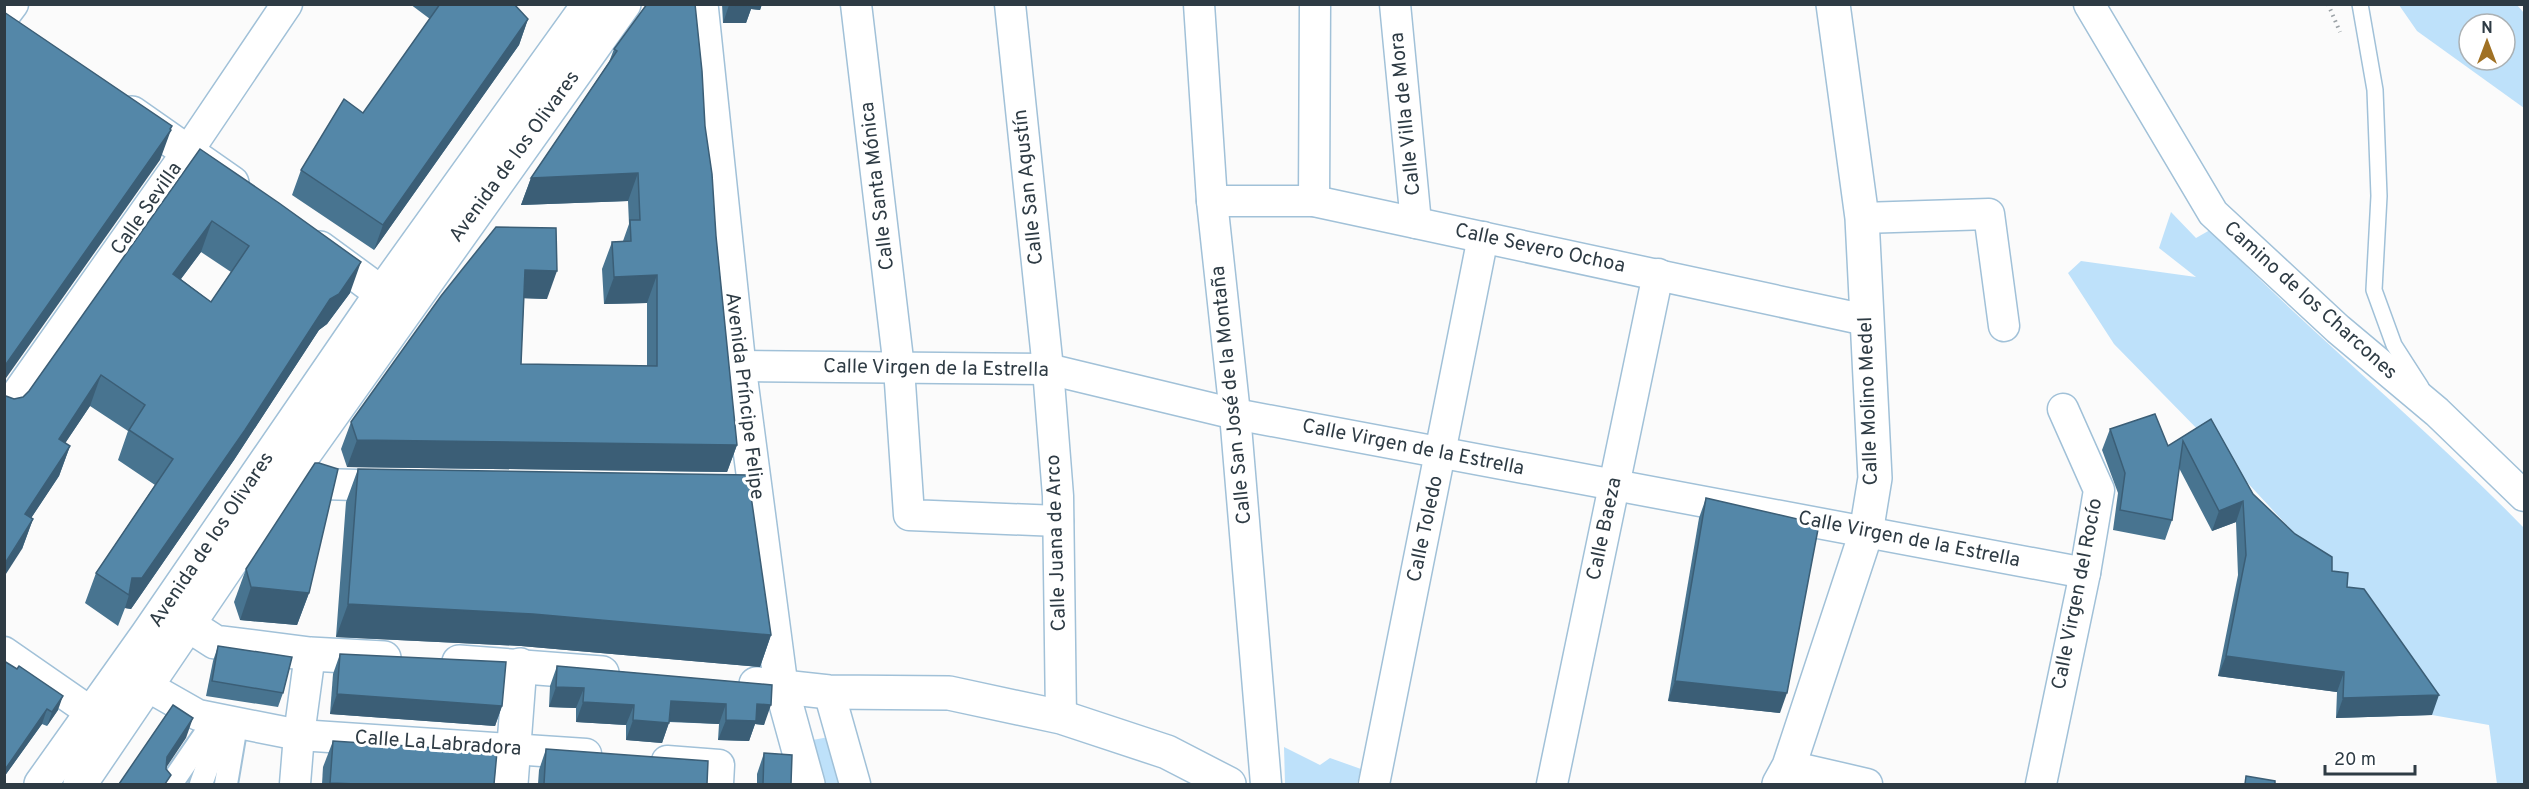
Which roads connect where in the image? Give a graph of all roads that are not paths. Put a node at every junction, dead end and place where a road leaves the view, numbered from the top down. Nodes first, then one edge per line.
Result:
1 (12, 4) edge
2 (287, 4) edge
3 (589, 4) edge
4 (624, 4) edge
5 (701, 4) edge
6 (856, 4) edge
7 (1010, 4) edge
8 (1199, 4) edge
9 (1315, 4) edge
10 (1395, 4) edge
11 (1833, 4) edge
12 (2089, 4) edge
13 (2360, 4) edge
14 (11, 27) edge
15 (111, 98) edge
16 (188, 151) junction
17 (256, 201) edge
18 (1212, 201) junction
19 (1314, 201) junction
20 (1862, 218) junction
21 (1416, 223) junction
22 (294, 230) edge
23 (1483, 237) junction
24 (1658, 274) junction
25 (393, 302) junction
26 (1866, 320) junction
27 (2004, 326) dead end
28 (739, 366) junction
29 (899, 368) junction
30 (1048, 369) junction
31 (2063, 409) dead end
32 (4, 412) edge
33 (2437, 412) junction
34 (1235, 414) junction
35 (1442, 454) junction
36 (295, 467) junction
37 (1615, 484) junction
38 (414, 486) edge
39 (2524, 496) edge
40 (1058, 521) junction
41 (1866, 533) junction
42 (2085, 573) junction
43 (187, 624) junction
44 (4, 652) edge
45 (310, 654) junction
46 (520, 665) junction
47 (630, 675) edge
48 (723, 682) edge
49 (147, 686) junction
50 (781, 686) junction
51 (829, 692) junction
52 (92, 713) junction
53 (1061, 717) junction
54 (222, 728) junction
55 (299, 735) junction
56 (514, 748) junction
57 (1784, 775) edge
58 (41, 784) edge
59 (80, 784) edge
60 (171, 784) edge
61 (201, 784) edge
62 (226, 784) edge
63 (295, 784) edge
64 (511, 784) edge
65 (718, 784) edge
66 (808, 784) edge
67 (855, 784) edge
68 (1229, 784) edge
69 (1266, 784) edge
70 (1374, 784) edge
71 (1552, 784) edge
72 (1867, 784) edge
73 (2041, 784) edge

1 - 14 street
2 - 16 street, Calle Sevilla
3 - 25 street, Avenida de los Olivares
4 - 25 street, Avenida de los Olivares
5 - 28 street, Avenida Príncipe Felipe
6 - 29 street, Calle Santa Mónica
7 - 30 street, Calle San Agustín
8 - 18 street, Calle San José de la Montaña
9 - 19 street
10 - 21 street, Calle Villa de Mora
11 - 20 street, Calle Molino Medel
12 - 33 street, Camino de los Charcones
13 - 33 lane
15 - 16 street
16 - 17 street
16 - 32 street, Calle Sevilla
18 - 19 street, Calle Severo Ochoa
18 - 34 street, Calle San José de la Montaña
19 - 21 street, Calle Severo Ochoa
20 - 26 street, Calle Molino Medel
20 - 27 street
21 - 23 street, Calle Severo Ochoa
22 - 25 street
23 - 24 street, Calle Severo Ochoa
23 - 35 street, Calle Toledo
24 - 26 street, Calle Severo Ochoa
24 - 37 street, Calle Baeza
25 - 36 street, Avenida de los Olivares
25 - 52 street, Avenida de los Olivares
26 - 41 street, Calle Molino Medel
28 - 29 street, Calle Virgen de la Estrella
28 - 50 street, Avenida Príncipe Felipe
29 - 30 street, Calle Virgen de la Estrella
29 - 40 street, Calle Santa Mónica
30 - 34 street, Calle Virgen de la Estrella
30 - 40 street, Calle Juana de Arco
31 - 42 street, Calle Virgen del Rocío
33 - 39 street, Camino de los Charcones
34 - 35 street, Calle Virgen de la Estrella
34 - 69 street, Calle San José de la Montaña
35 - 37 street, Calle Virgen de la Estrella
35 - 70 street, Calle Toledo
36 - 38 street
36 - 43 street, Avenida de los Olivares
37 - 41 street, Calle Virgen de la Estrella
37 - 71 street, Calle Baeza
40 - 53 street, Calle Juana de Arco
41 - 42 street, Calle Virgen de la Estrella
41 - 57 street, Calle Molino Medel
42 - 73 street, Calle Virgen del Rocío
43 - 45 street
43 - 49 street, Avenida de los Olivares
44 - 52 street
45 - 46 street
45 - 55 street
46 - 47 street
46 - 56 street
48 - 50 street
49 - 54 street, Calle La Labradora
49 - 59 street, Avenida de los Olivares
50 - 51 street
50 - 66 street, Avenida Príncipe Felipe
51 - 53 street
51 - 67 street
52 - 58 street, Avenida de los Olivares
53 - 68 street
54 - 55 street, Calle La Labradora
54 - 60 street
54 - 61 street
54 - 62 street
55 - 56 street, Calle La Labradora
55 - 63 street
56 - 64 street
56 - 65 street, Calle La Labradora
57 - 72 street

